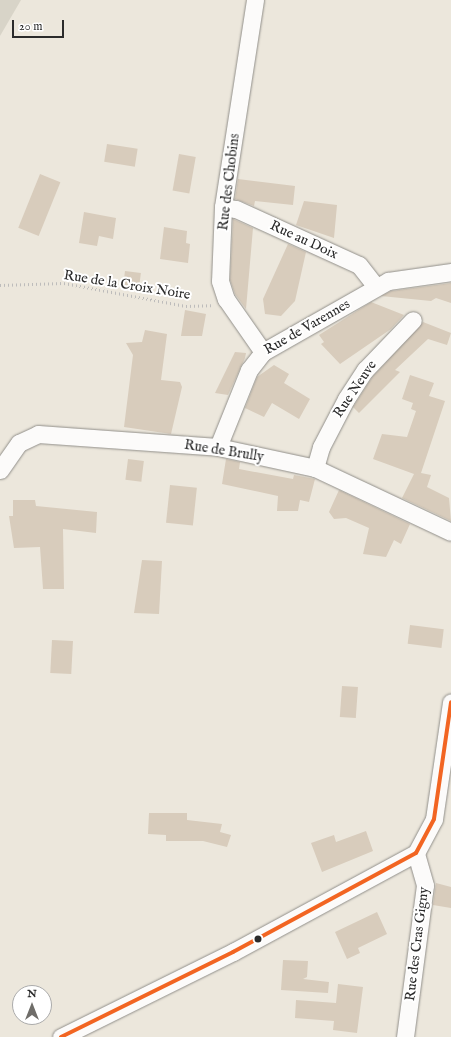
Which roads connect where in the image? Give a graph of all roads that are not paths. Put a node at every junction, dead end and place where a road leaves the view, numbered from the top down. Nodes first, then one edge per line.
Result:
1 (255, 0) edge
2 (223, 207) junction
3 (451, 272) edge
4 (376, 286) junction
5 (413, 320) dead end
6 (263, 352) junction
7 (218, 447) junction
8 (315, 468) junction
9 (0, 470) edge
10 (451, 532) edge
11 (451, 702) edge
12 (445, 773) edge
13 (416, 853) junction
14 (61, 1037) edge
15 (405, 1037) edge

1 - 2 street, Rue des Chobins
2 - 4 street, Rue au Doix
2 - 6 street, Rue des Chobins
3 - 4 street, Rue de Varennes
4 - 6 street, Rue de Varennes
5 - 8 street, Rue Neuve
6 - 7 street, Rue de Varennes
7 - 8 street, Rue de Brully
7 - 9 street, Rue de Brully
8 - 10 street, Rue de Brully
11 - 12 street
12 - 13 street
13 - 14 street
13 - 15 street, Rue des Cras Gigny

